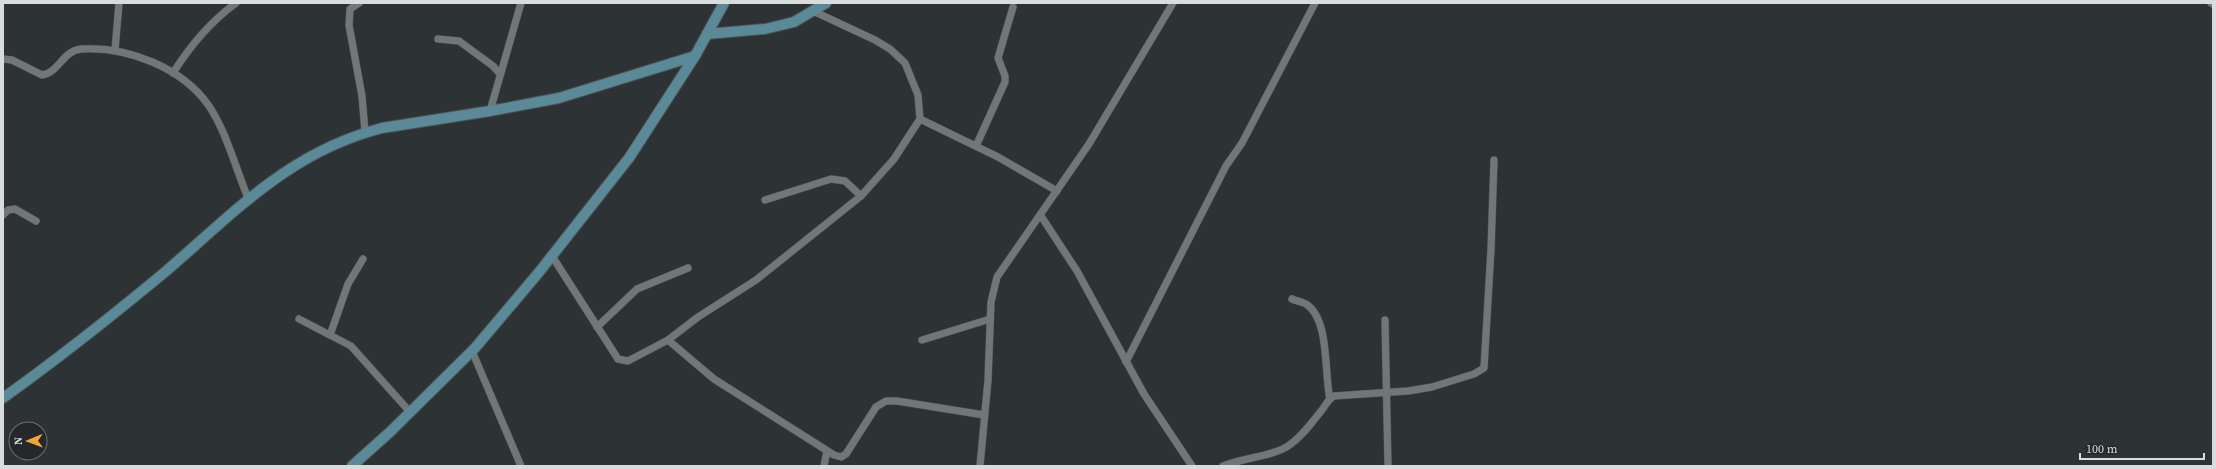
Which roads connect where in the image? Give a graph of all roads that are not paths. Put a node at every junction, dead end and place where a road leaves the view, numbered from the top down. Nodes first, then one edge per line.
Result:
1 (119, 3) edge
2 (236, 3) edge
3 (359, 3) edge
4 (521, 3) edge
5 (826, 3) edge
6 (1173, 3) edge
7 (1315, 3) edge
8 (722, 4) edge
9 (1013, 7) dead end
10 (813, 11) junction
11 (707, 34) junction
12 (438, 39) dead end
13 (115, 50) junction
14 (695, 56) junction
15 (3, 59) edge
16 (173, 73) junction
17 (500, 74) junction
18 (490, 111) junction
19 (920, 119) junction
20 (365, 132) junction
21 (976, 146) junction
22 (1494, 160) dead end
23 (1057, 191) junction
24 (860, 196) junction
25 (248, 198) junction
26 (765, 200) dead end
27 (3, 215) edge
28 (1041, 216) junction
29 (36, 221) dead end
30 (552, 256) junction
31 (363, 259) dead end
32 (688, 268) dead end
33 (1292, 299) dead end
34 (299, 319) dead end
35 (990, 319) junction
36 (1385, 320) dead end
37 (597, 327) junction
38 (330, 336) junction
39 (668, 340) junction
40 (922, 340) dead end
41 (472, 351) junction
42 (1126, 362) junction
43 (1386, 391) junction
44 (3, 398) edge
45 (1330, 399) junction
46 (410, 412) junction
47 (984, 415) junction
48 (827, 451) junction
49 (352, 466) edge
50 (521, 466) edge
51 (824, 466) edge
52 (980, 466) edge
53 (1192, 466) edge
54 (1223, 466) edge
55 (1388, 466) edge

1 - 13 street
2 - 16 street
3 - 20 street
4 - 17 street
5 - 10 street
6 - 23 street
7 - 42 street
8 - 11 street
9 - 21 street
10 - 11 street
10 - 19 street
11 - 14 street
12 - 17 street
13 - 15 street
13 - 16 street
14 - 18 street
14 - 30 street
16 - 25 street
17 - 18 street
18 - 20 street
19 - 21 street
19 - 24 street
20 - 25 street
21 - 23 street
22 - 43 street
23 - 28 street
24 - 26 street
24 - 39 street
25 - 44 street
27 - 29 street
28 - 35 street
28 - 42 street
30 - 37 street
30 - 41 street
31 - 38 street
32 - 37 street
33 - 45 street
34 - 38 street
35 - 40 street
35 - 47 street
36 - 43 street
37 - 39 street
38 - 46 street
39 - 48 street
41 - 46 street
41 - 50 street
42 - 53 street
43 - 45 street
43 - 55 street
45 - 54 street
46 - 49 street
47 - 48 street
47 - 52 street
48 - 51 street

